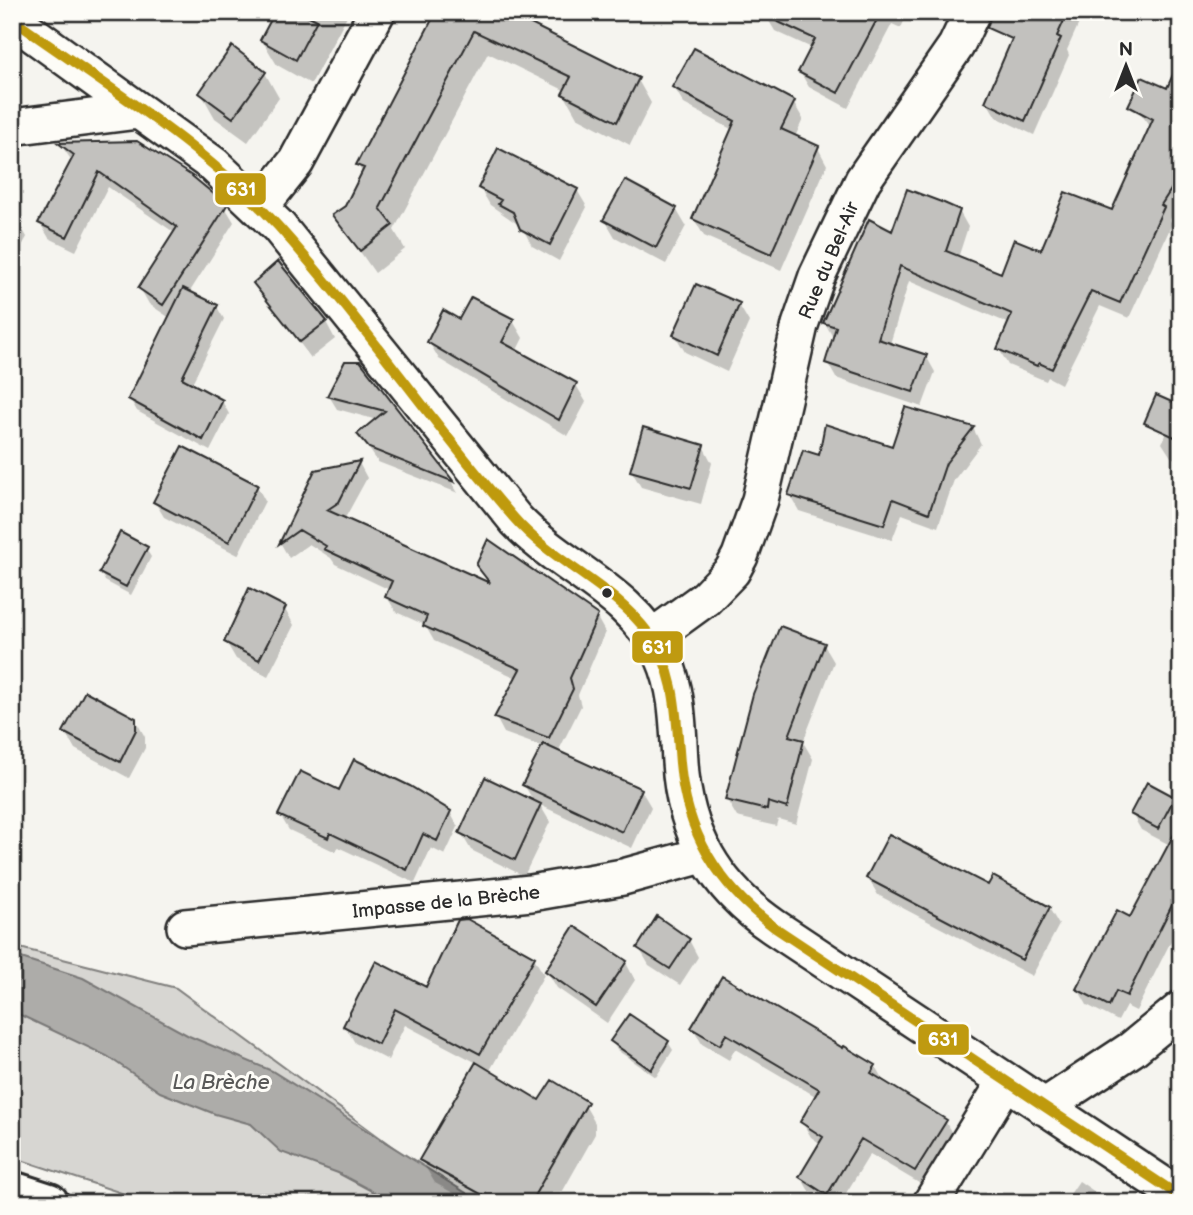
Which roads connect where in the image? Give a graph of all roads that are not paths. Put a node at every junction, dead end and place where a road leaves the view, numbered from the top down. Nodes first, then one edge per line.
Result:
1 (377, 12) edge
2 (972, 12) edge
3 (12, 19) edge
4 (138, 111) junction
5 (12, 127) edge
6 (260, 207) junction
7 (652, 638) junction
8 (703, 855) junction
9 (185, 928) dead end
10 (1181, 1009) edge
11 (1006, 1081) junction
12 (1044, 1107) junction
13 (12, 1191) edge
14 (1181, 1197) edge
15 (49, 1203) edge
16 (931, 1203) edge

1 - 6 street
2 - 7 street, Rue du Bel-Air
3 - 4 street
4 - 5 street
4 - 6 street
6 - 7 street
7 - 8 street
8 - 9 street, Impasse de la Brèche
8 - 11 street
10 - 12 street
11 - 12 street
11 - 16 street
12 - 14 street
13 - 15 main road

